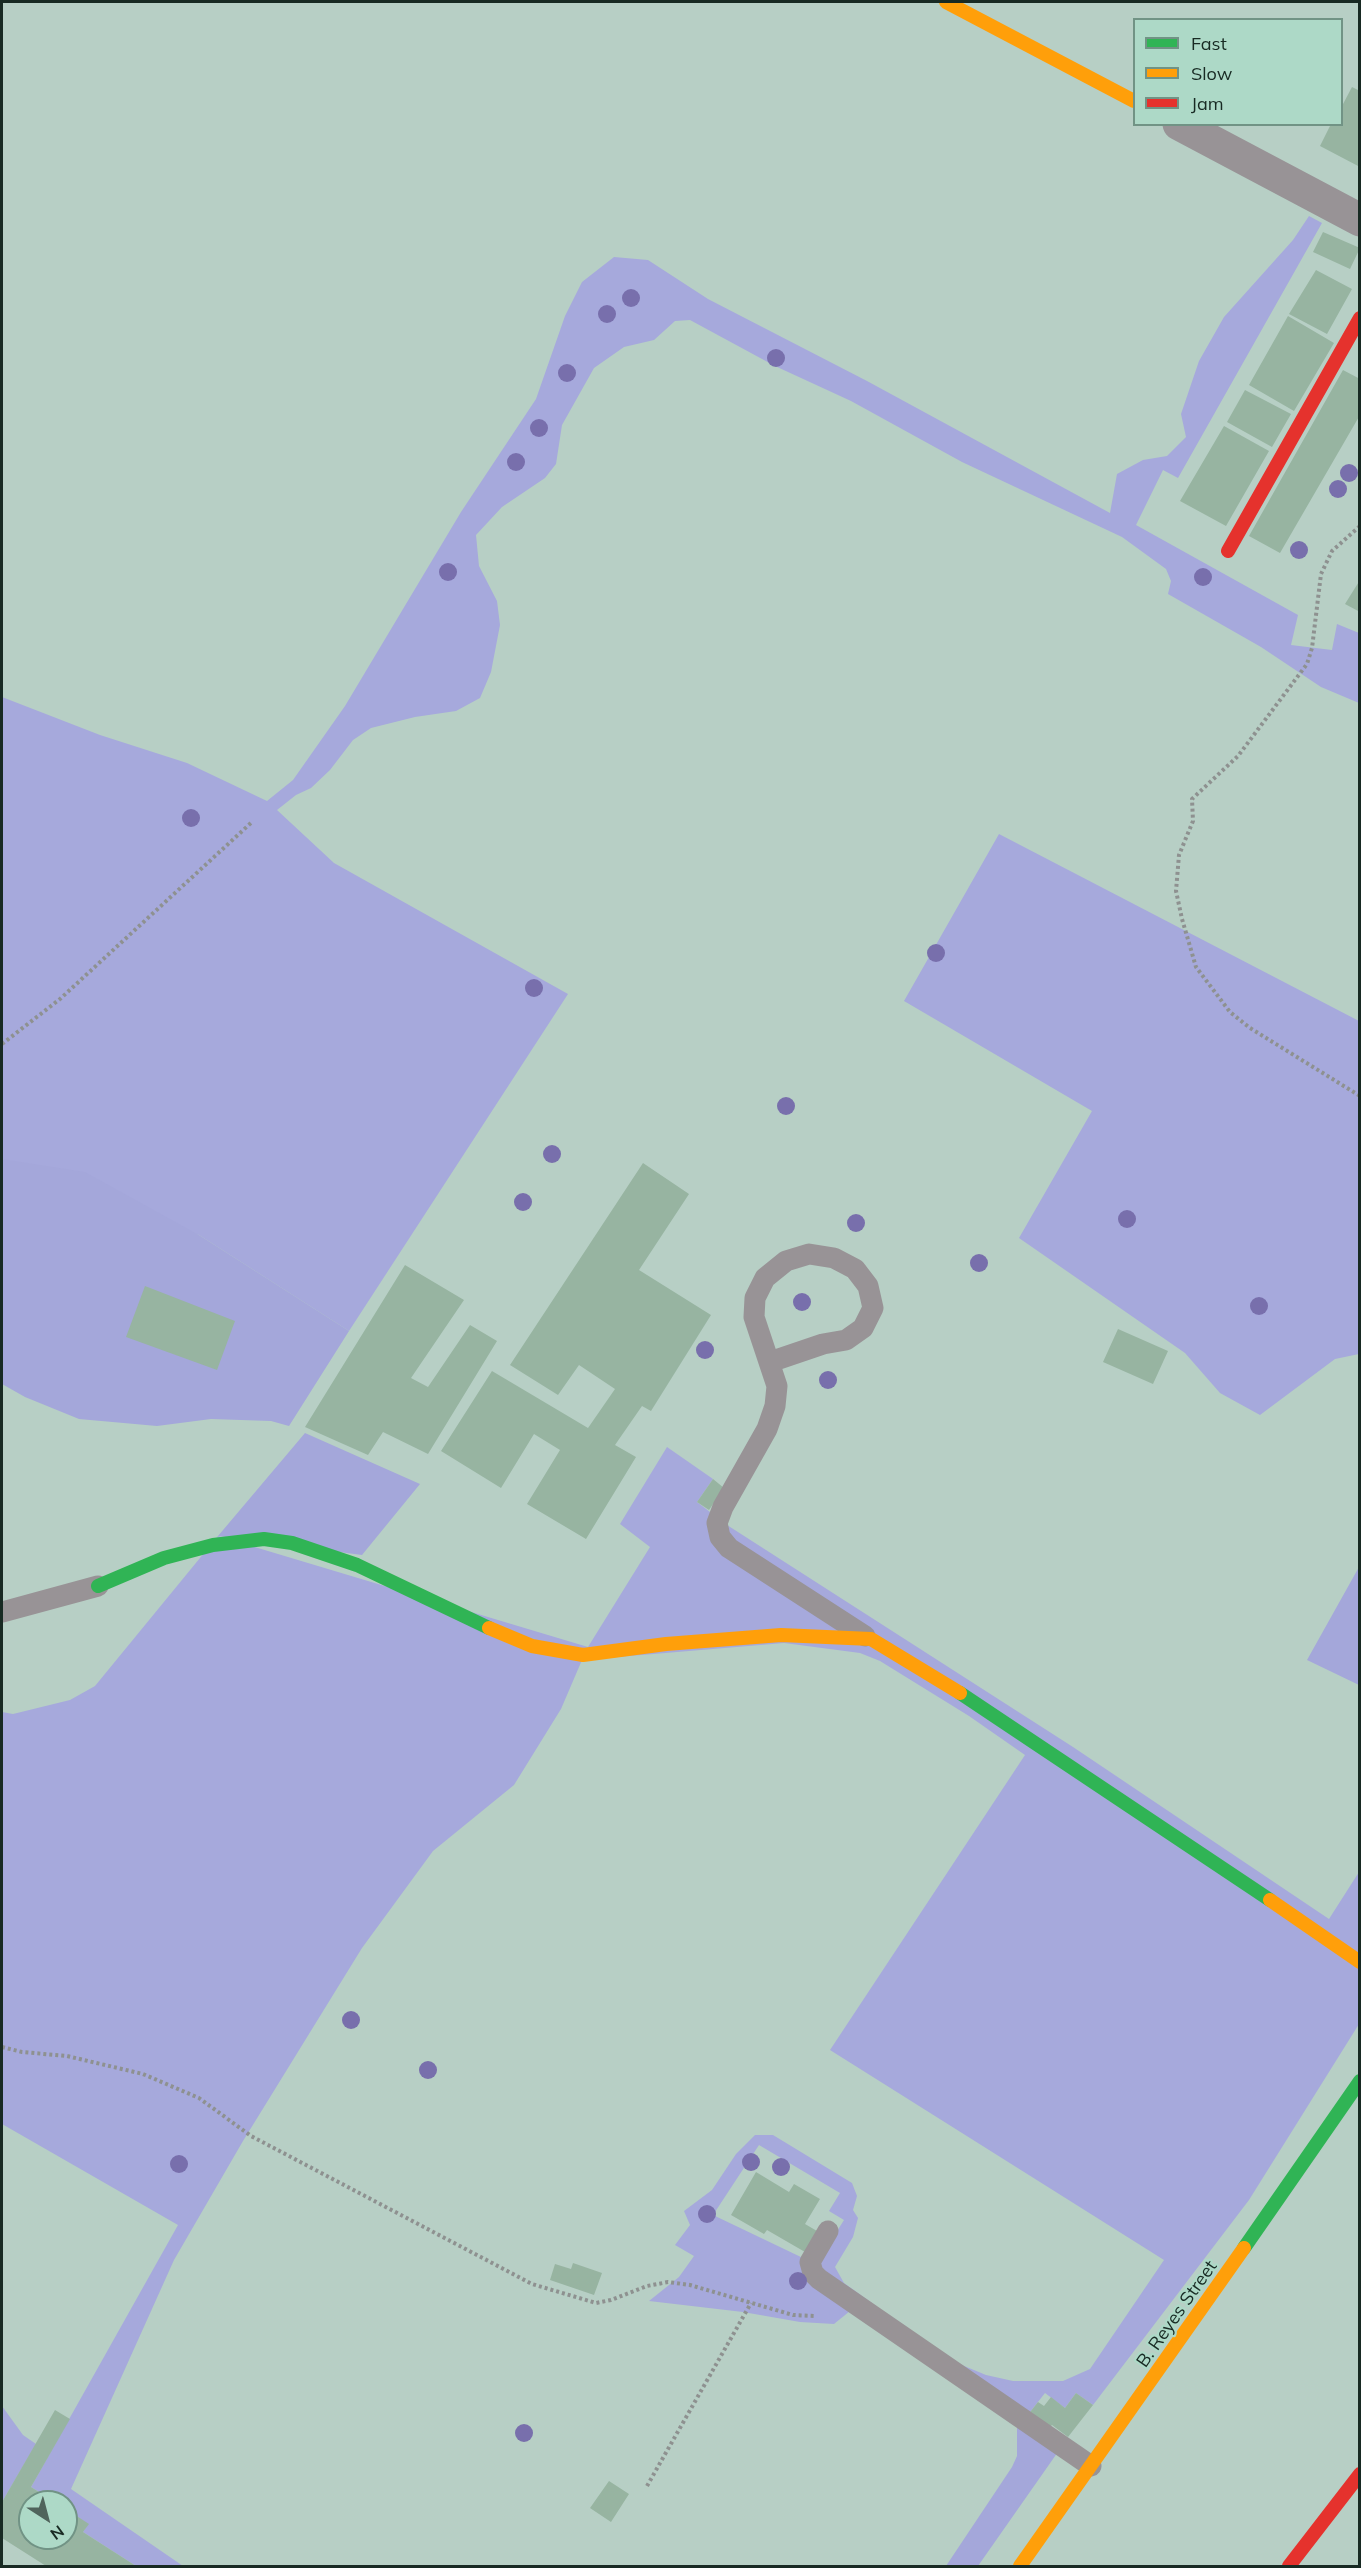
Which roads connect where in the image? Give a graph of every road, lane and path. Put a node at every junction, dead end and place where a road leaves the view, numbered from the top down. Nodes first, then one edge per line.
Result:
1 (946, 2) edge
2 (1133, 100) edge
3 (1183, 126) edge
4 (1359, 220) edge
5 (1359, 318) edge
6 (1359, 526) edge
7 (1228, 551) dead end
8 (252, 822) dead end
9 (2, 1044) edge
10 (1359, 1096) edge
11 (770, 1362) junction
12 (98, 1586) joint
13 (2, 1612) edge
14 (871, 1639) junction
15 (1359, 1962) edge
16 (2, 2047) edge
17 (1359, 2081) edge
18 (828, 2231) dead end
19 (752, 2303) junction
20 (854, 2303) junction
21 (1091, 2466) junction
22 (1359, 2474) edge
23 (647, 2486) dead end
24 (1020, 2566) edge
25 (1289, 2566) edge

1 - 2 street
3 - 4 street
5 - 7 street
6 - 10 path
8 - 9 path
11 - 11 lane
11 - 14 lane
12 - 13 lane
12 - 14 street
14 - 15 street
16 - 19 path
17 - 21 street, B. Reyes Street
18 - 20 lane
19 - 20 path
19 - 23 path
20 - 21 lane
21 - 24 street, B. Reyes Street
22 - 25 street

